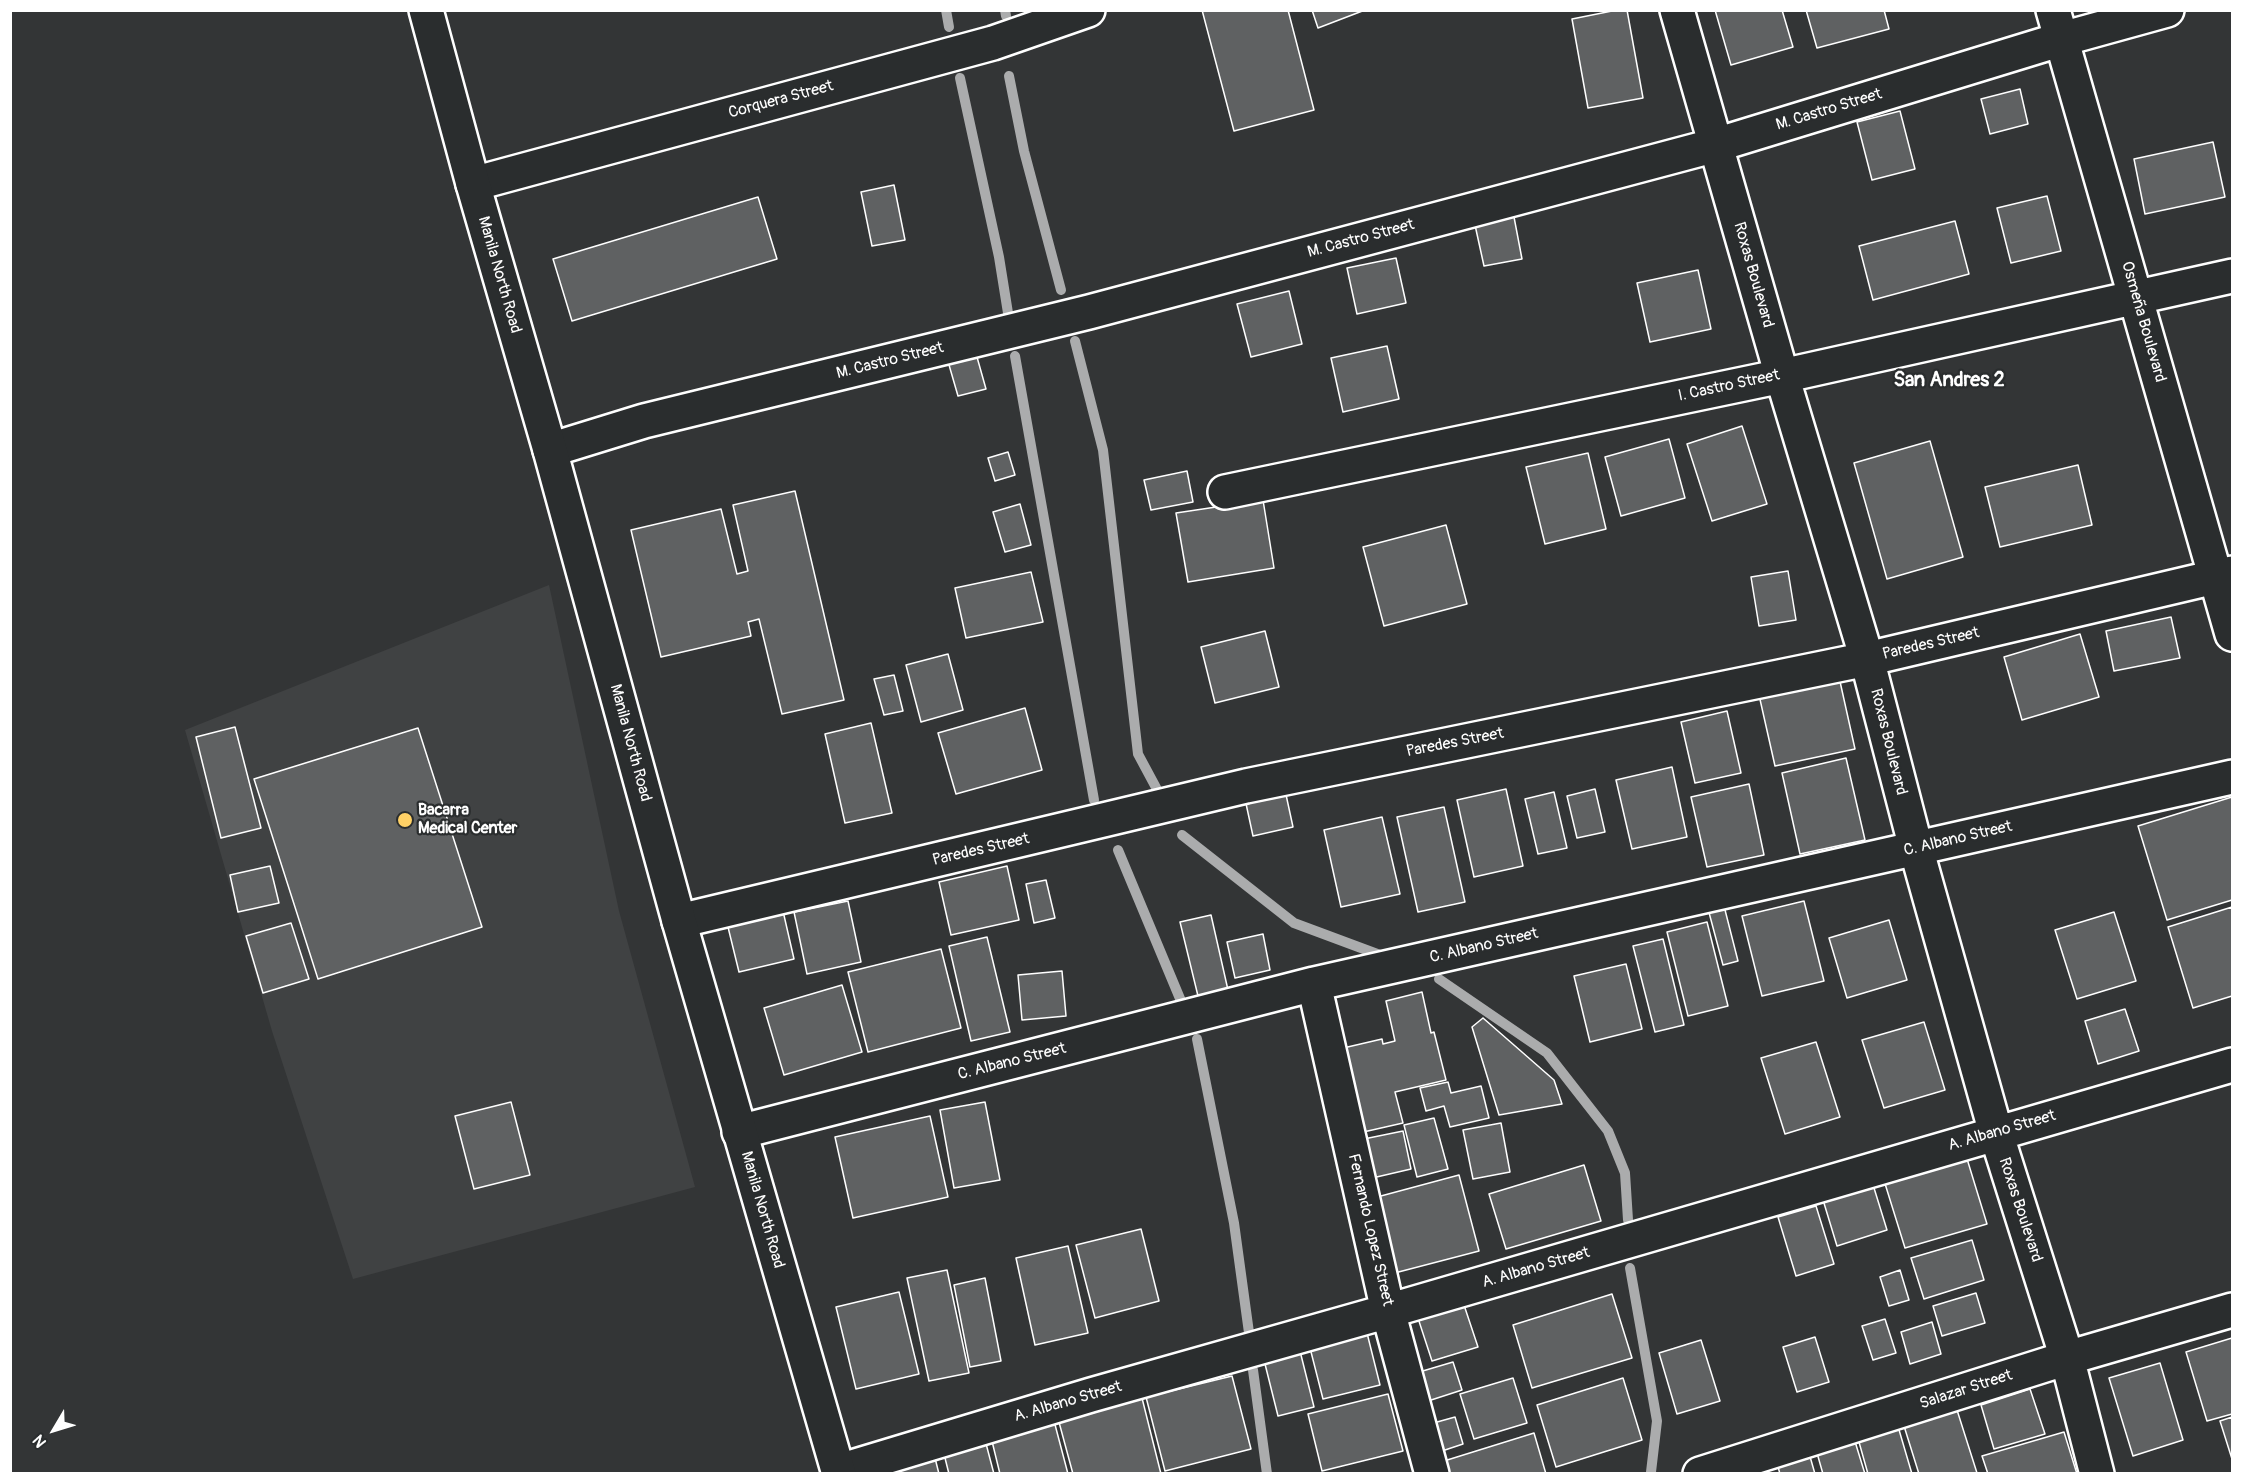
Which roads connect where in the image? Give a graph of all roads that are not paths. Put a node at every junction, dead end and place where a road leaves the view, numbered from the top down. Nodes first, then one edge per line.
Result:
1 (426, 10) edge
2 (1088, 10) edge
3 (1677, 10) edge
4 (2167, 10) edge
5 (2058, 25) edge
6 (1716, 145) junction
7 (472, 184) junction
8 (2232, 276) edge
9 (2136, 296) junction
10 (1782, 376) junction
11 (550, 450) junction
12 (1225, 492) dead end
13 (2224, 575) edge
14 (2232, 634) edge
15 (1867, 660) junction
16 (2232, 777) edge
17 (1916, 848) junction
18 (679, 921) junction
19 (1314, 984) junction
20 (2232, 1065) edge
21 (739, 1132) junction
22 (1996, 1133) junction
23 (1388, 1311) junction
24 (2232, 1311) edge
25 (2067, 1358) junction
26 (839, 1472) edge
27 (1432, 1473) edge
28 (1700, 1473) edge
29 (2097, 1473) edge

1 - 7 main road, Manila North Road
2 - 7 main road, Corquera Street
3 - 6 main road, Roxas Boulevard
4 - 5 main road, M. Castro Street
5 - 6 main road, M. Castro Street
5 - 9 main road, Osmeña Boulevard
6 - 10 main road, Roxas Boulevard
6 - 11 main road, M. Castro Street
7 - 11 main road, Manila North Road
8 - 9 main road, I. Castro Street
9 - 10 main road, I. Castro Street
9 - 13 main road, Osmeña Boulevard
10 - 12 main road, I. Castro Street
10 - 15 main road, Roxas Boulevard
11 - 18 main road, Manila North Road
13 - 14 main road, Osmeña Boulevard
13 - 15 main road, Paredes Street
15 - 17 main road, Roxas Boulevard
15 - 18 main road, Paredes Street
16 - 17 main road, C. Albano Street
17 - 19 main road, C. Albano Street
17 - 22 main road, Roxas Boulevard
18 - 21 main road, Manila North Road
19 - 21 main road, C. Albano Street
19 - 23 main road, Fernando Lopez Street
20 - 22 main road, A. Albano Street
21 - 26 main road, Manila North Road
22 - 23 main road, A. Albano Street
22 - 25 main road, Roxas Boulevard
23 - 26 main road, A. Albano Street
23 - 27 main road, Fernando Lopez Street
24 - 25 main road, Salazar Street
25 - 28 main road, Salazar Street
25 - 29 main road, Roxas Boulevard

